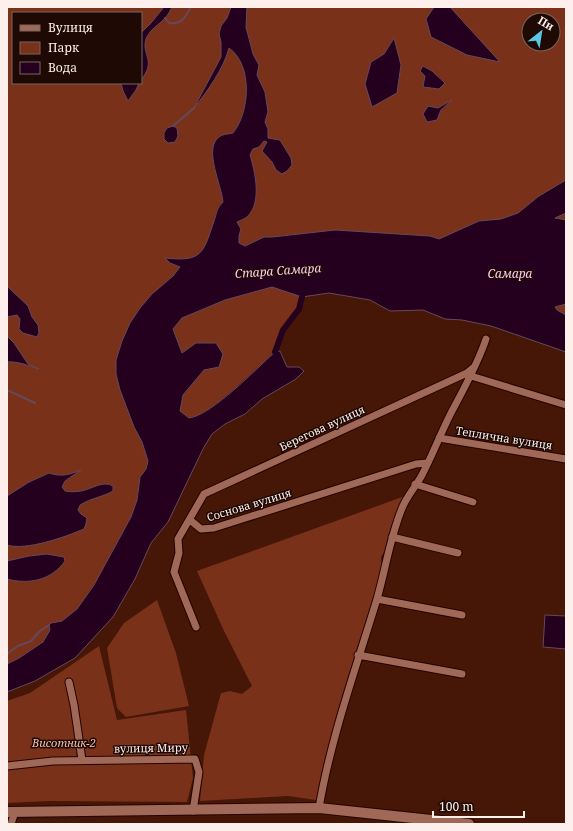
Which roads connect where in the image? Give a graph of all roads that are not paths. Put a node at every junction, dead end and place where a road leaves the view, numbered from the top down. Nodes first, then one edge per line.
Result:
1 (486, 339) dead end
2 (474, 368) junction
3 (471, 376) junction
4 (566, 405) edge
5 (439, 438) junction
6 (566, 459) edge
7 (427, 463) junction
8 (415, 484) junction
9 (473, 502) dead end
10 (190, 520) junction
11 (392, 537) junction
12 (458, 553) dead end
13 (377, 599) junction
14 (462, 615) dead end
15 (196, 627) dead end
16 (358, 655) junction
17 (462, 674) dead end
18 (69, 682) dead end
19 (82, 760) junction
20 (7, 766) edge
21 (319, 808) junction
22 (193, 811) junction
23 (11, 812) edge
24 (11, 824) edge
25 (470, 824) edge

1 - 2 street
2 - 3 street
2 - 10 street, Берегова вулиця
3 - 4 street
3 - 5 street
5 - 6 street, Теплична вулиця
5 - 7 street
7 - 8 street
7 - 10 street, Соснова вулиця
8 - 9 street
8 - 11 street
10 - 15 street
11 - 12 street
11 - 13 street
13 - 14 street
13 - 16 street
16 - 17 street
16 - 21 street
18 - 19 street
19 - 20 street, вулиця Миру
19 - 22 street, вулиця Миру
21 - 22 street
21 - 25 street
22 - 23 street
23 - 24 street

